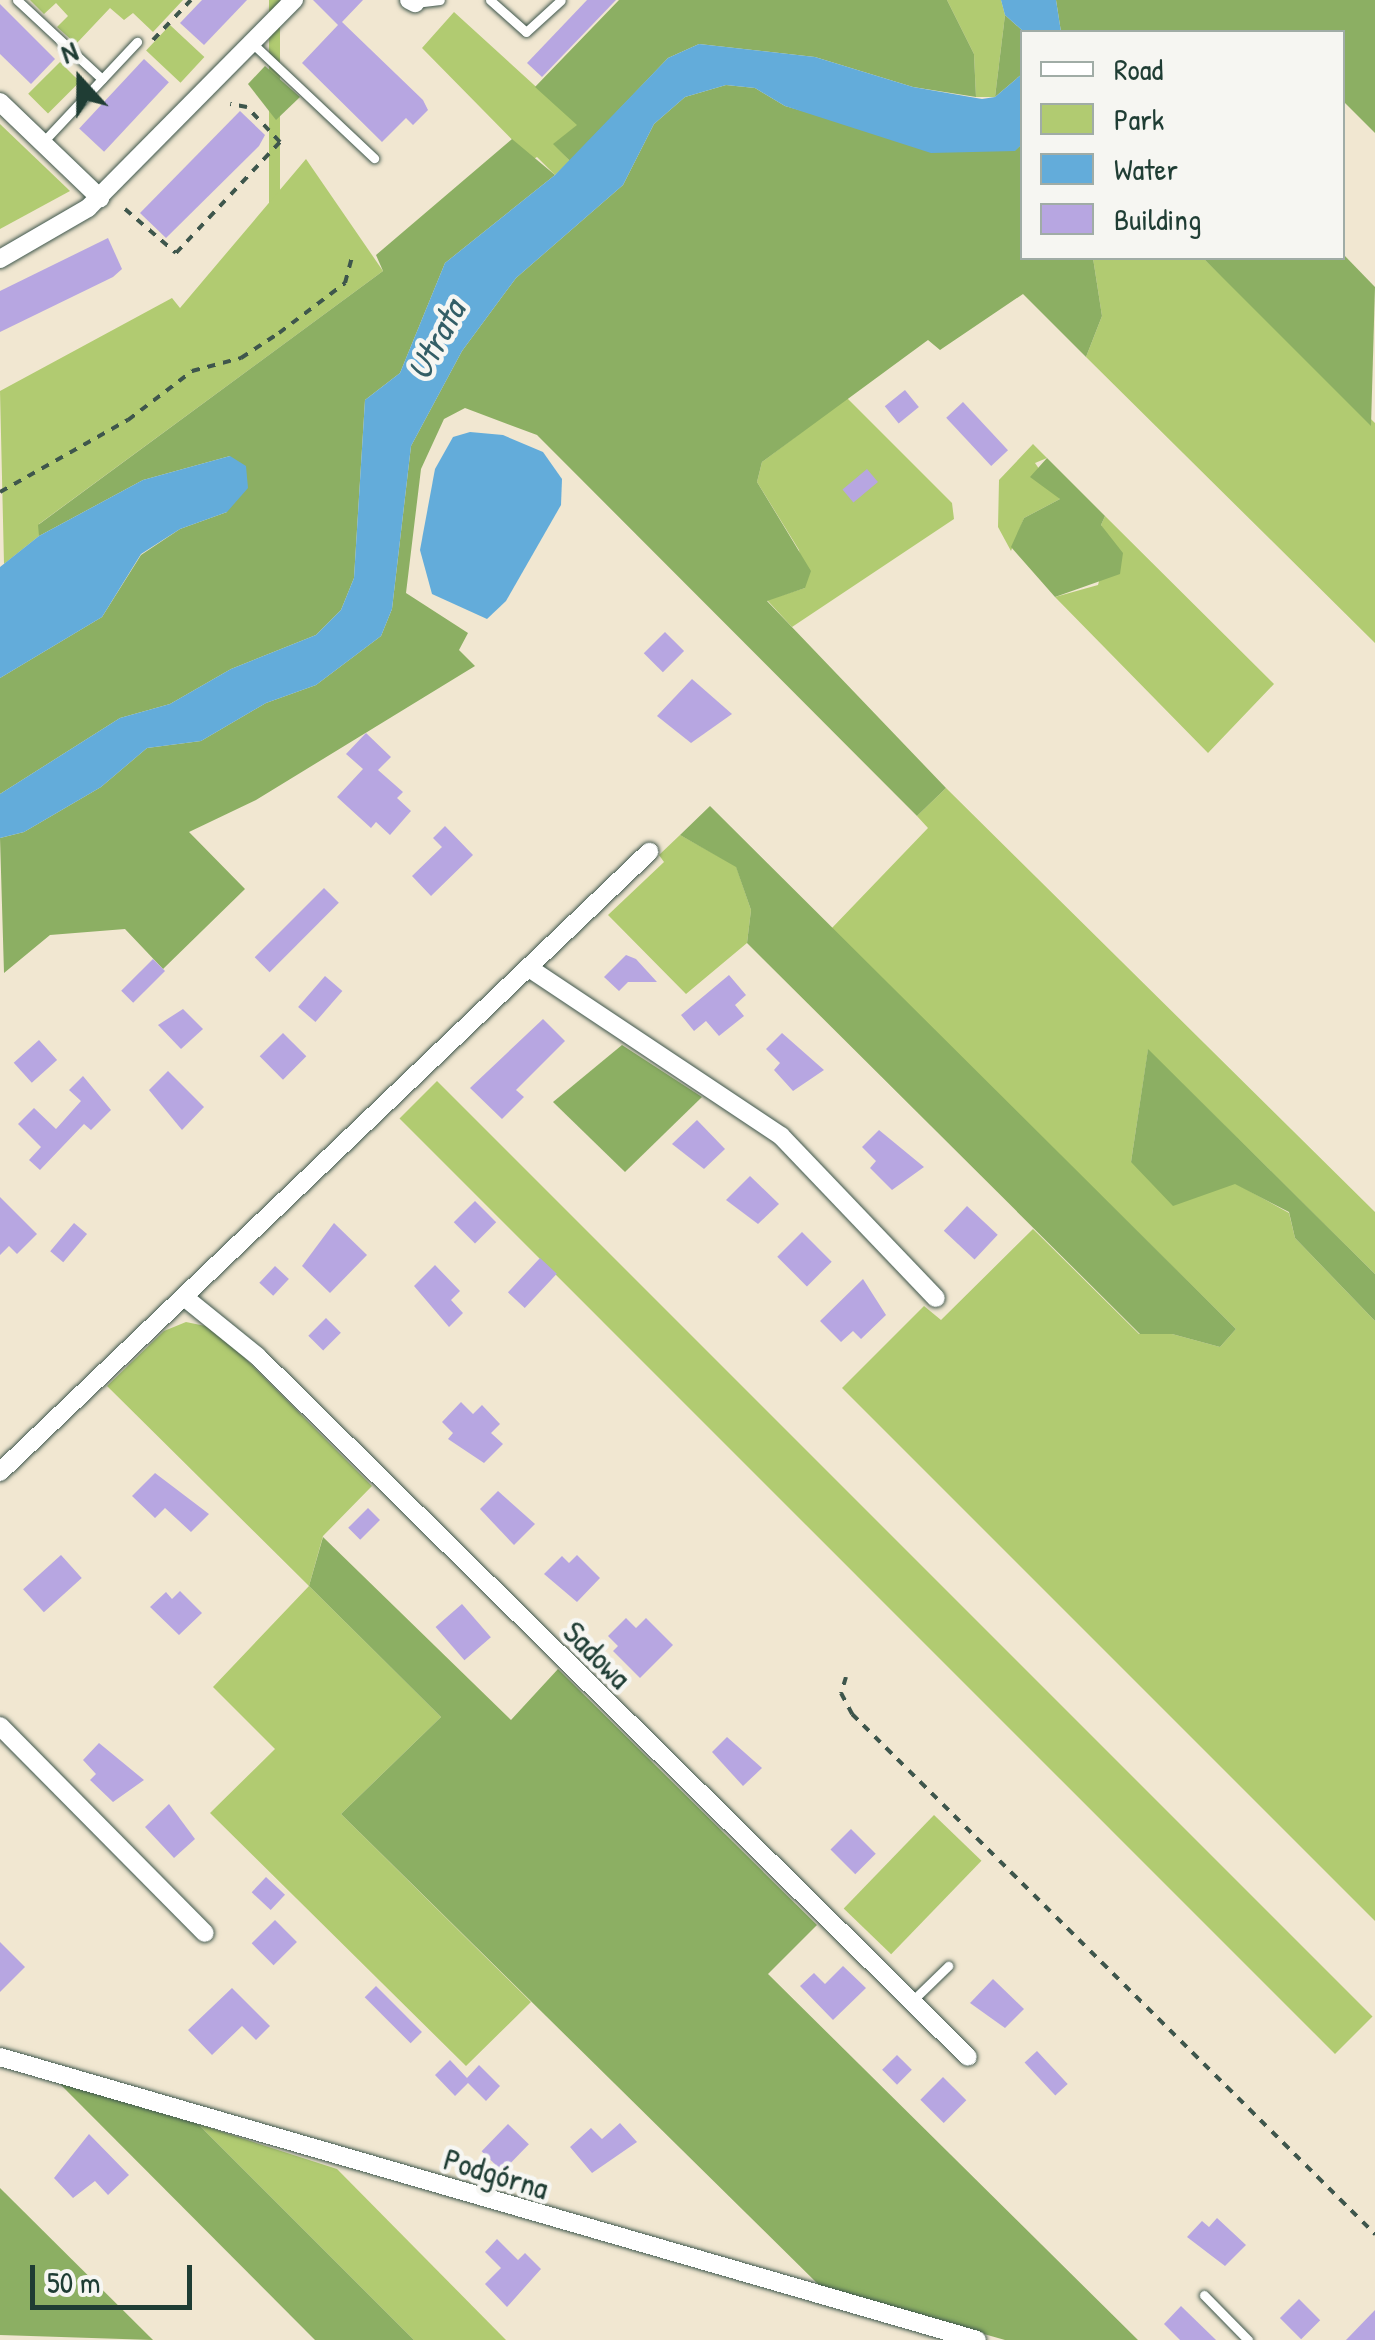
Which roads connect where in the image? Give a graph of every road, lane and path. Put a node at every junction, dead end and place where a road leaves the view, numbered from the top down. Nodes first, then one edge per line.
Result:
1 (18, 0) edge
2 (294, 0) edge
3 (440, 0) edge
4 (490, 0) edge
5 (561, 0) edge
6 (412, 1) edge
7 (137, 42) dead end
8 (252, 43) junction
9 (102, 79) junction
10 (0, 102) edge
11 (230, 104) dead end
12 (42, 144) junction
13 (374, 158) dead end
14 (100, 198) junction
15 (125, 209) dead end
16 (352, 256) dead end
17 (0, 259) edge
18 (0, 492) edge
19 (648, 852) dead end
20 (529, 968) junction
21 (184, 1297) junction
22 (936, 1298) dead end
23 (0, 1472) edge
24 (846, 1677) dead end
25 (0, 1726) edge
26 (205, 1933) dead end
27 (948, 1966) dead end
28 (911, 2002) junction
29 (0, 2057) edge
30 (968, 2057) dead end
31 (1375, 2234) edge
32 (1204, 2295) dead end
33 (977, 2340) edge
34 (1248, 2340) edge

1 - 9 lane
2 - 8 street
3 - 6 lane
4 - 5 lane
7 - 9 lane
8 - 13 lane
8 - 14 street
9 - 12 lane
10 - 12 street
11 - 15 path
12 - 14 street
14 - 17 street
16 - 18 path
19 - 20 street
20 - 21 street
20 - 22 street
21 - 23 street
21 - 28 street, Sadowa
24 - 31 path
25 - 26 street
27 - 28 lane
28 - 30 street, Sadowa
29 - 33 street, Podgórna
32 - 34 lane

